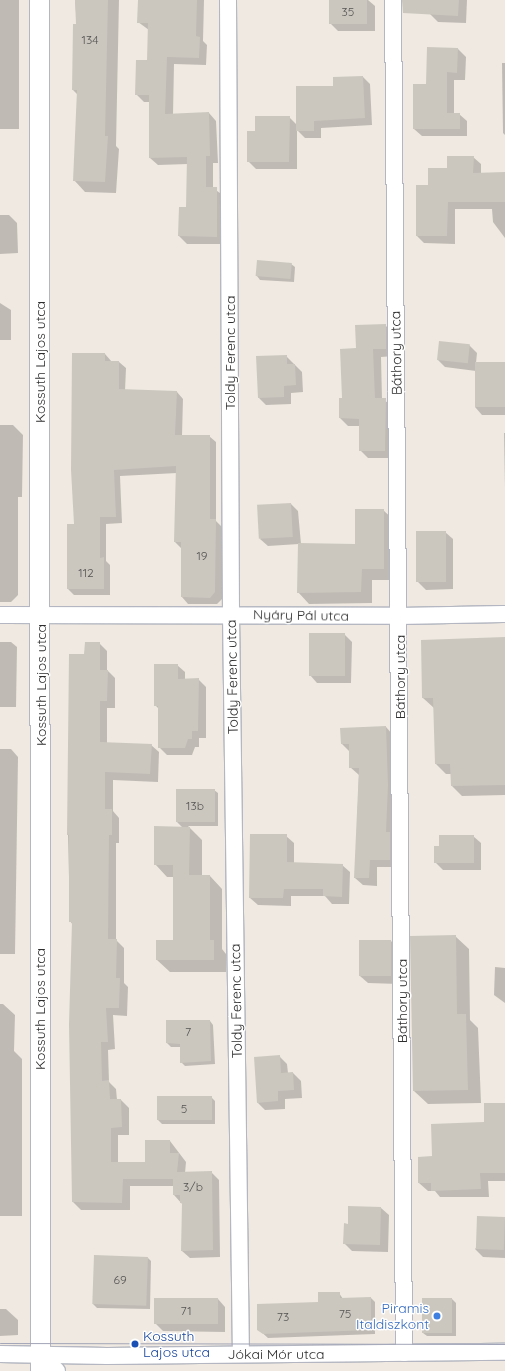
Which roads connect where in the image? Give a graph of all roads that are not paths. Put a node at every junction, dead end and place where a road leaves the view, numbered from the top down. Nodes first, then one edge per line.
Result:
1 (39, 0) edge
2 (228, 0) edge
3 (393, 0) edge
4 (231, 614) junction
5 (505, 614) edge
6 (0, 615) edge
7 (41, 615) junction
8 (399, 616) junction
9 (505, 1352) edge
10 (404, 1353) junction
11 (0, 1354) edge
12 (241, 1354) junction
13 (40, 1363) edge
14 (57, 1371) edge

1 - 7 street, Kossuth Lajos utca
2 - 4 street, Toldy Ferenc utca
3 - 8 street, Báthory utca
4 - 7 street, Nyáry Pál utca
4 - 8 street, Nyáry Pál utca
4 - 12 street, Toldy Ferenc utca
5 - 8 street, Nyáry Pál utca
6 - 7 street, Nyáry Pál utca
7 - 13 street, Kossuth Lajos utca
8 - 10 street, Báthory utca
9 - 10 street, Jókai Mór utca
10 - 12 street, Jókai Mór utca
11 - 13 street, Jókai Mór utca
12 - 13 street, Jókai Mór utca
13 - 14 street

